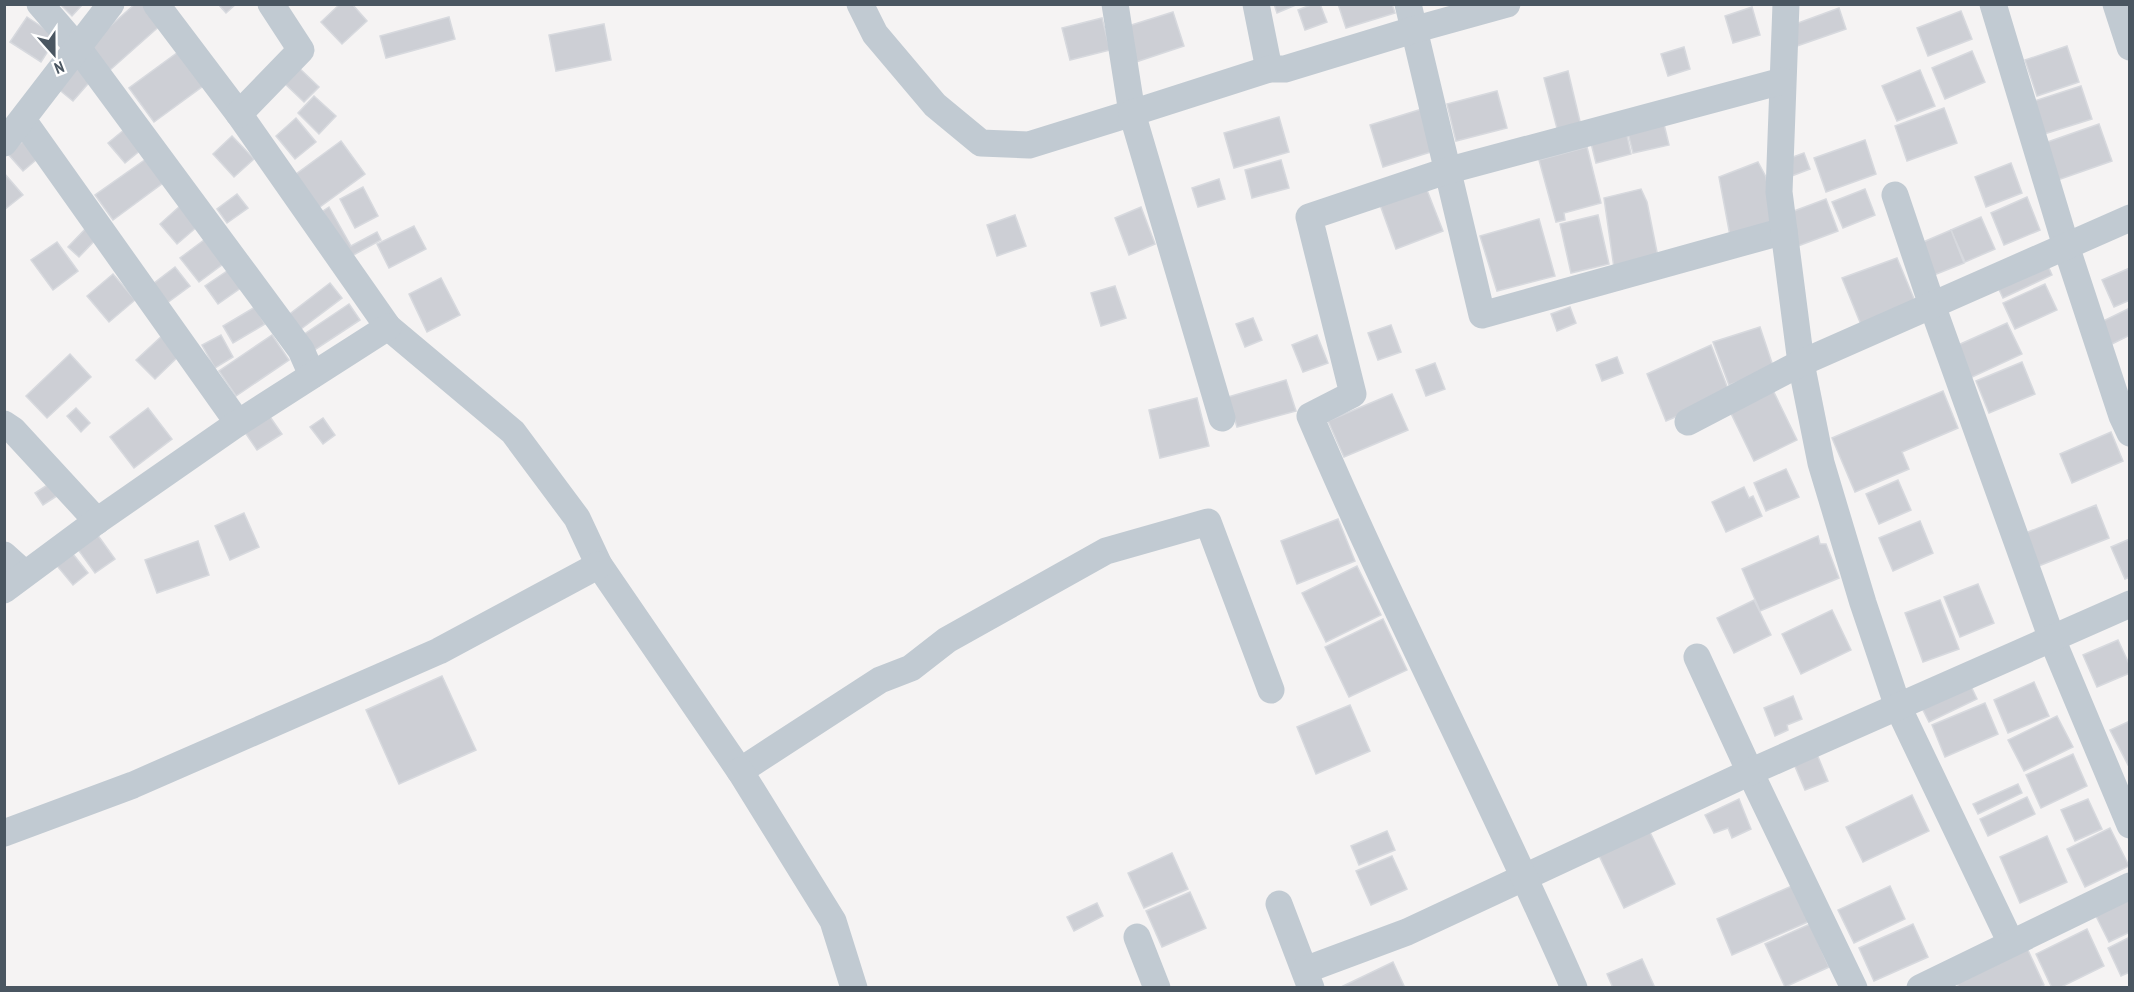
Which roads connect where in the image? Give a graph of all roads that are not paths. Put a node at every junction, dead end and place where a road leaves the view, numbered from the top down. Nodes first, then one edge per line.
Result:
1 (40, 4) edge
2 (111, 4) edge
3 (156, 4) edge
4 (271, 4) edge
5 (860, 4) edge
6 (1115, 4) edge
7 (1256, 4) edge
8 (1507, 4) edge
9 (1786, 4) edge
10 (1993, 4) edge
11 (2116, 4) edge
12 (1410, 17) edge
13 (2130, 47) edge
14 (78, 48) junction
15 (1269, 69) junction
16 (1782, 81) junction
17 (1132, 113) junction
18 (239, 114) junction
19 (23, 120) junction
20 (4, 143) edge
21 (1446, 171) junction
22 (1895, 195) dead end
23 (2130, 218) edge
24 (1784, 231) junction
25 (2066, 246) junction
26 (1932, 305) junction
27 (388, 327) junction
28 (1801, 363) junction
29 (312, 375) junction
30 (1222, 418) dead end
31 (1688, 422) dead end
32 (238, 423) junction
33 (4, 424) edge
34 (2130, 433) edge
35 (97, 521) junction
36 (4, 555) edge
37 (599, 565) junction
38 (14, 581) edge
39 (2130, 604) edge
40 (2052, 639) junction
41 (1697, 657) dead end
42 (1271, 690) dead end
43 (1898, 707) junction
44 (740, 771) junction
45 (1750, 772) junction
46 (2130, 825) edge
47 (4, 833) edge
48 (1526, 877) junction
49 (2130, 886) edge
50 (1279, 904) dead end
51 (1137, 937) dead end
52 (2011, 944) junction
53 (1308, 979) edge
54 (854, 987) edge
55 (1157, 987) edge
56 (1574, 987) edge
57 (1854, 987) edge
58 (1920, 987) edge

1 - 14 street
2 - 14 street
3 - 18 street
4 - 18 street
5 - 17 street
6 - 17 street
7 - 15 street
8 - 12 street
9 - 16 street
10 - 25 street
11 - 13 street
12 - 15 street
12 - 21 street
14 - 19 street
14 - 29 street
15 - 17 street
16 - 21 street
16 - 24 street
17 - 30 street
18 - 27 street
19 - 20 street
19 - 32 street
21 - 24 street
21 - 48 street
22 - 26 street
23 - 25 street
24 - 28 street
25 - 26 street
25 - 34 street
26 - 28 street
26 - 40 street
27 - 29 street
27 - 37 street
28 - 31 street
28 - 43 street
29 - 32 street
32 - 35 street
33 - 35 street
35 - 38 street
36 - 38 street
37 - 44 street
37 - 47 street
39 - 40 street
40 - 43 street
40 - 46 street
41 - 45 street
42 - 44 street
43 - 45 street
43 - 52 street
44 - 54 street
45 - 48 street
45 - 57 street
48 - 53 street
48 - 56 street
49 - 52 street
50 - 53 street
51 - 55 street
52 - 58 street

